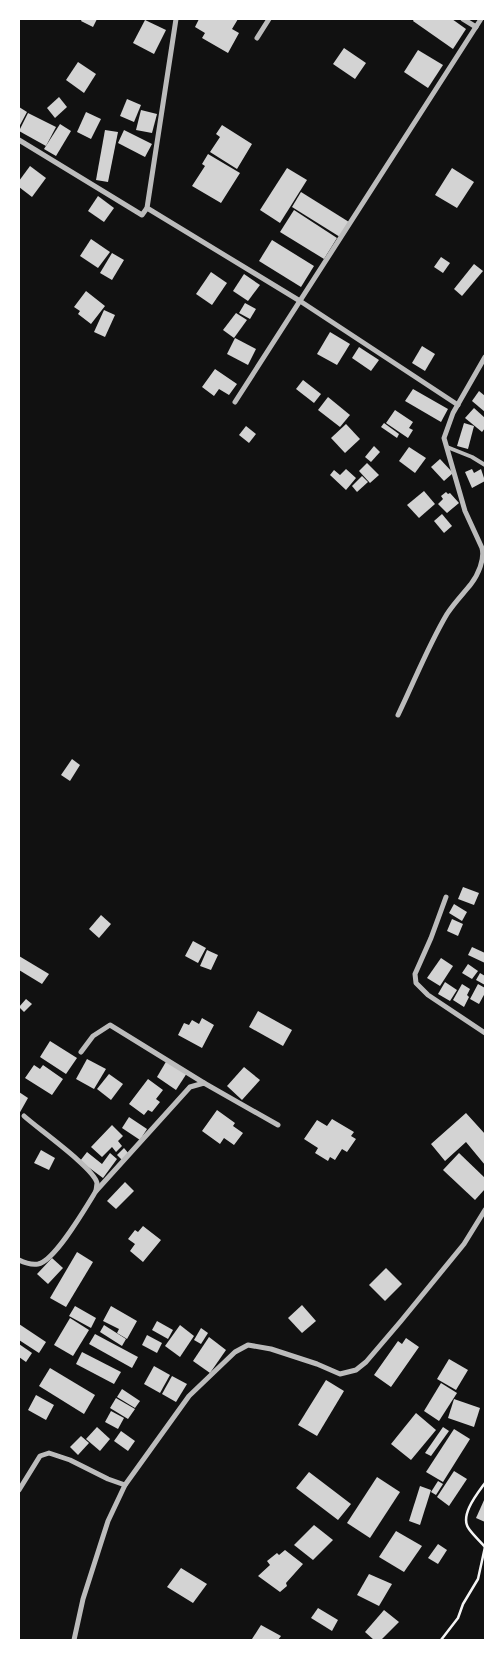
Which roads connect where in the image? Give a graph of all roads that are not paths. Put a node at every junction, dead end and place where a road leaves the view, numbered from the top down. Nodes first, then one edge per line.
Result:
1 (169, 19) edge
2 (270, 19) edge
3 (463, 19) edge
4 (481, 19) edge
5 (176, 20) edge
6 (476, 27) junction
7 (257, 38) dead end
8 (19, 140) edge
9 (147, 208) junction
10 (300, 301) junction
11 (485, 357) edge
12 (235, 402) dead end
13 (458, 405) junction
14 (447, 446) junction
15 (485, 465) edge
16 (484, 553) edge
17 (398, 715) dead end
18 (446, 897) dead end
19 (485, 1033) edge
20 (81, 1052) dead end
21 (204, 1083) junction
22 (24, 1116) dead end
23 (278, 1125) dead end
24 (96, 1191) junction
25 (485, 1210) edge
26 (19, 1260) edge
27 (125, 1485) junction
28 (19, 1490) edge
29 (74, 1640) edge

1 - 5 street
2 - 7 street
3 - 6 street
4 - 6 street
5 - 9 street
6 - 10 street
8 - 9 street
9 - 10 street
10 - 12 street
10 - 13 street
11 - 13 street
13 - 14 street
14 - 15 lane
14 - 16 street
16 - 17 street
18 - 19 street
20 - 21 street
21 - 23 street
21 - 24 street
22 - 24 street
24 - 26 street
25 - 27 street
27 - 28 street
27 - 29 street

